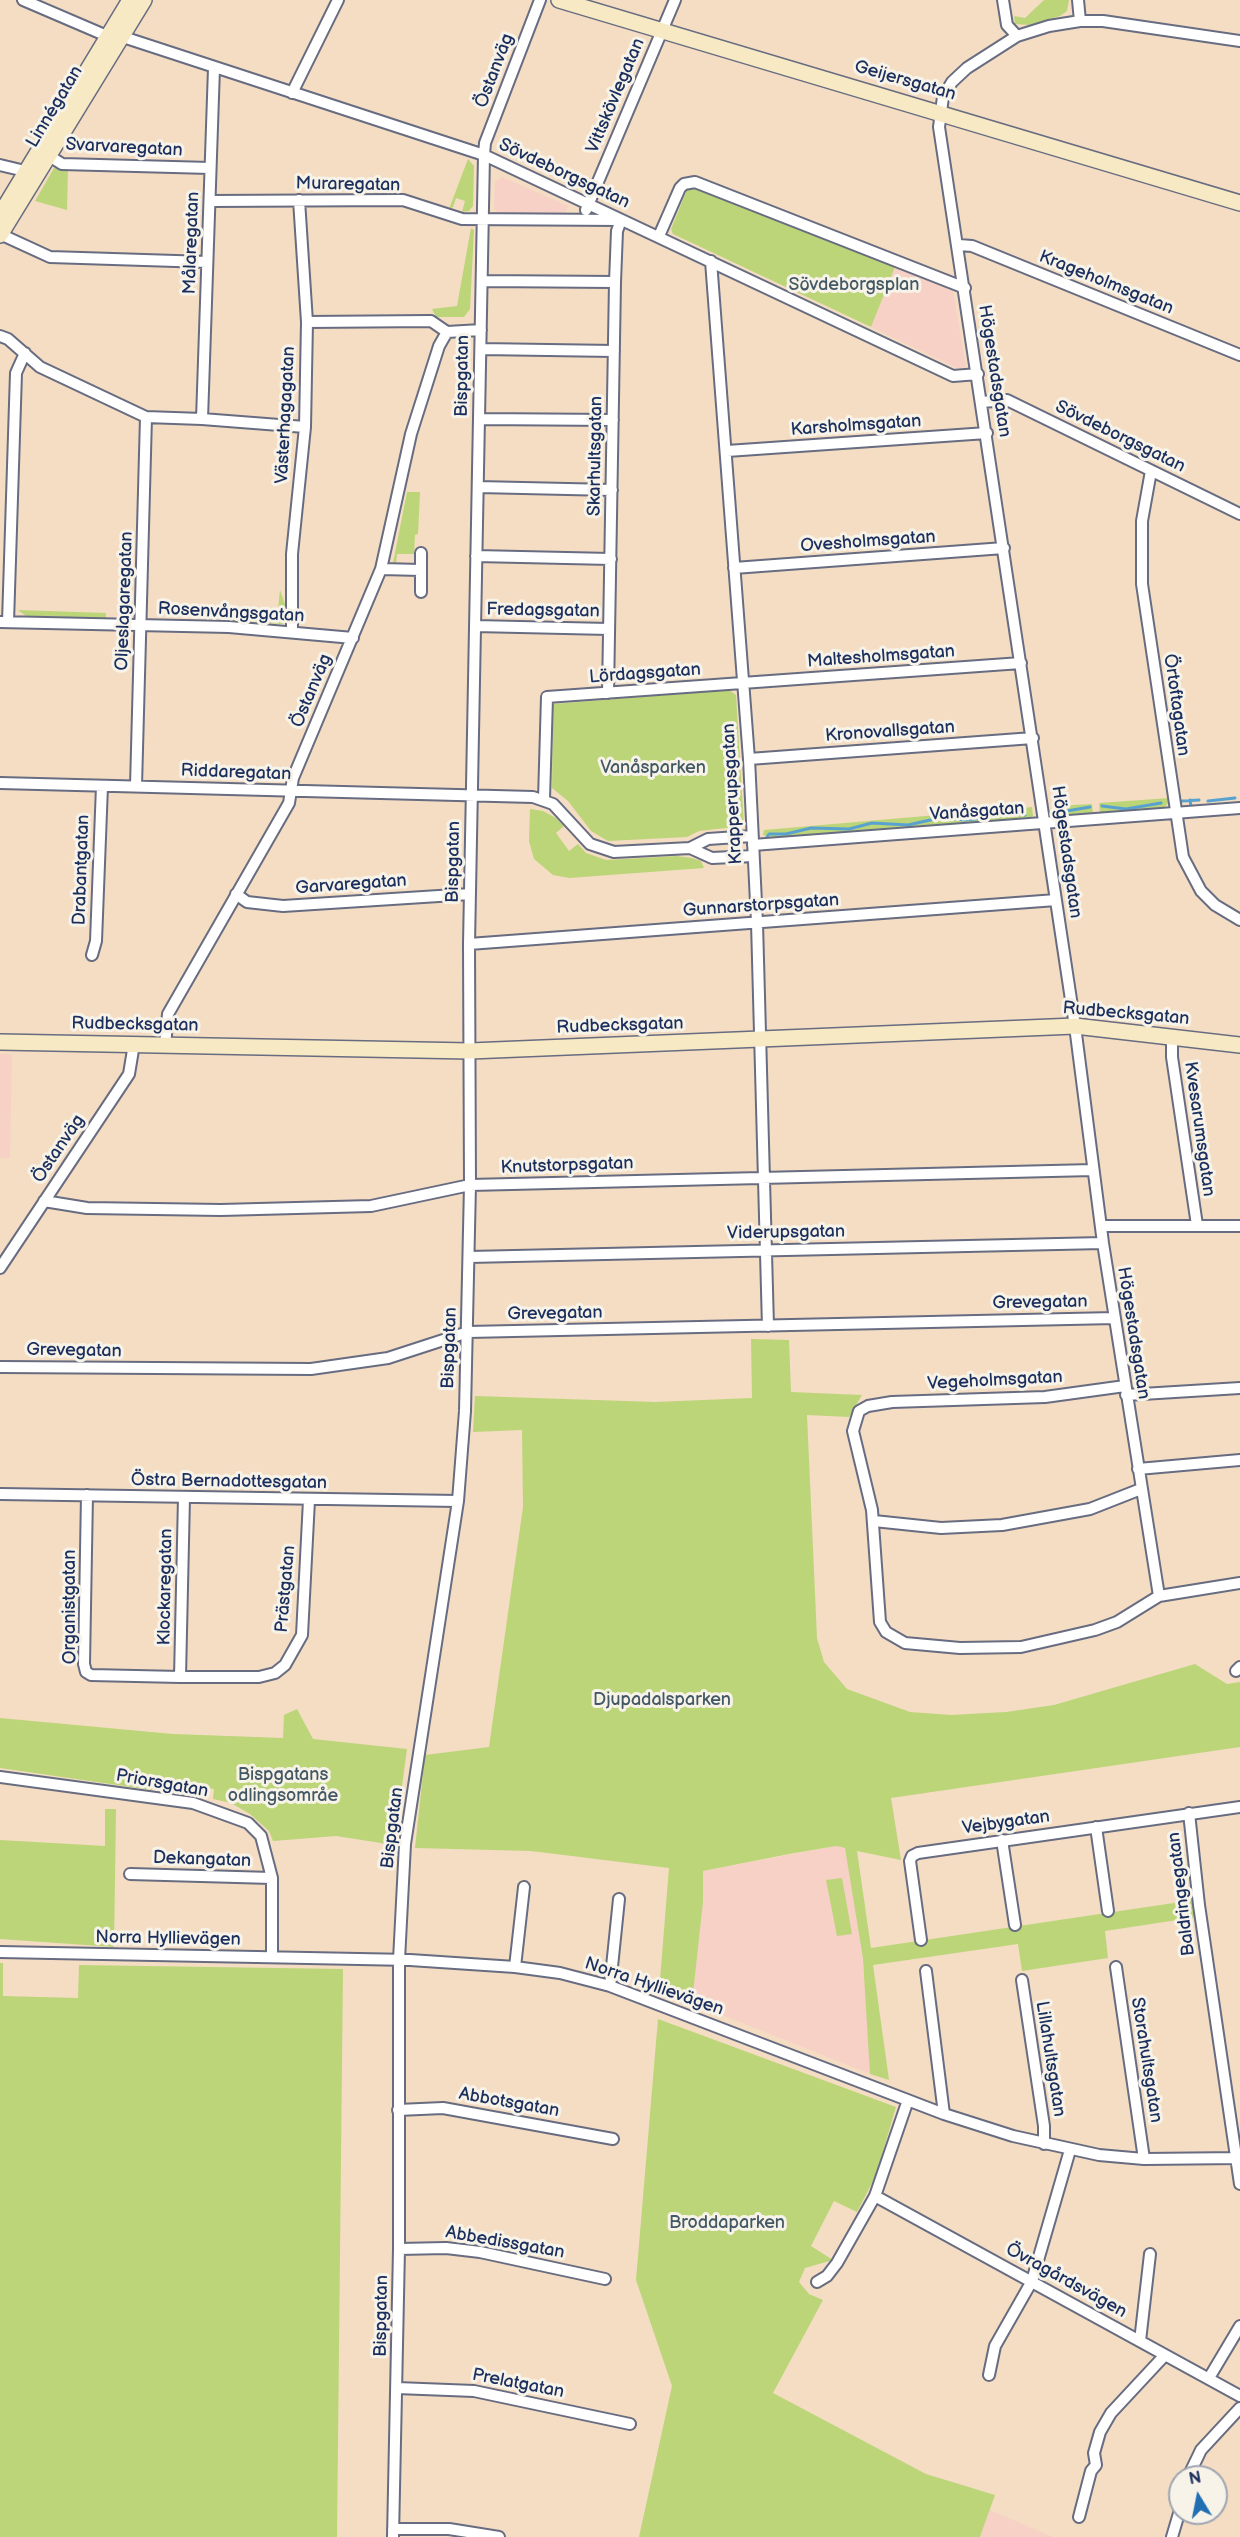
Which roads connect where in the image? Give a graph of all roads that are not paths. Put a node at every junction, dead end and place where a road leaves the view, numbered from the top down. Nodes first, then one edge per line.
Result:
1 (23, 0) edge
2 (130, 0) edge
3 (144, 0) edge
4 (338, 0) edge
5 (540, 0) edge
6 (559, 0) edge
7 (675, 0) edge
8 (1003, 0) edge
9 (1078, 0) edge
10 (1080, 21) junction
11 (661, 32) junction
12 (113, 36) junction
13 (1017, 36) junction
14 (1240, 40) edge
15 (213, 68) junction
16 (292, 93) junction
17 (941, 112) junction
18 (44, 153) junction
19 (484, 155) junction
20 (0, 165) edge
21 (210, 168) junction
22 (25, 171) junction
23 (299, 200) junction
24 (210, 201) junction
25 (1240, 202) edge
26 (588, 204) junction
27 (0, 215) edge
28 (483, 217) junction
29 (582, 219) junction
30 (621, 220) junction
31 (0, 235) edge
32 (659, 236) junction
33 (959, 245) junction
34 (711, 261) junction
35 (207, 262) junction
36 (482, 280) junction
37 (615, 282) junction
38 (964, 288) junction
39 (307, 322) junction
40 (481, 330) junction
41 (447, 332) junction
42 (0, 336) edge
43 (481, 349) junction
44 (614, 351) junction
45 (25, 353) junction
46 (1240, 355) edge
47 (978, 374) junction
48 (982, 402) junction
49 (146, 417) junction
50 (202, 418) junction
51 (479, 419) junction
52 (613, 420) junction
53 (304, 427) junction
54 (987, 434) junction
55 (727, 451) junction
56 (1151, 471) junction
57 (478, 488) junction
58 (612, 490) junction
59 (6, 496) edge
60 (1240, 514) edge
61 (1004, 548) junction
62 (421, 553) dead end
63 (476, 556) junction
64 (611, 559) junction
65 (734, 568) junction
66 (381, 569) junction
67 (421, 570) junction
68 (421, 592) dead end
69 (4, 622) edge
70 (141, 625) junction
71 (475, 626) junction
72 (609, 629) junction
73 (292, 632) junction
74 (352, 638) junction
75 (1021, 663) junction
76 (744, 684) junction
77 (608, 693) junction
78 (1033, 738) junction
79 (749, 759) junction
80 (0, 783) edge
81 (102, 786) junction
82 (136, 786) junction
83 (291, 791) junction
84 (472, 795) junction
85 (544, 799) junction
86 (1240, 808) edge
87 (1175, 813) junction
88 (1045, 823) junction
89 (753, 845) junction
90 (690, 848) junction
91 (236, 894) junction
92 (470, 894) junction
93 (1056, 900) junction
94 (1240, 920) edge
95 (757, 923) junction
96 (469, 944) junction
97 (92, 955) dead end
98 (1075, 1026) junction
99 (1172, 1037) junction
100 (760, 1040) junction
101 (0, 1042) edge
102 (134, 1044) junction
103 (165, 1045) junction
104 (1240, 1045) edge
105 (470, 1051) junction
106 (1093, 1170) junction
107 (764, 1177) junction
108 (470, 1185) junction
109 (44, 1201) junction
110 (1197, 1225) junction
111 (1101, 1226) junction
112 (1240, 1226) edge
113 (1103, 1243) junction
114 (766, 1250) junction
115 (469, 1257) junction
116 (0, 1268) edge
117 (1115, 1318) junction
118 (768, 1326) junction
119 (468, 1332) junction
120 (0, 1367) edge
121 (1240, 1388) edge
122 (1125, 1391) junction
123 (1240, 1460) edge
124 (1138, 1469) junction
125 (1141, 1489) junction
126 (0, 1494) edge
127 (87, 1496) junction
128 (184, 1497) junction
129 (309, 1500) junction
130 (458, 1501) junction
131 (873, 1521) junction
132 (1240, 1582) edge
133 (1159, 1596) junction
134 (275, 1673) joint
135 (180, 1677) junction
136 (0, 1777) edge
137 (1240, 1807) edge
138 (1189, 1813) junction
139 (1096, 1827) junction
140 (1002, 1840) junction
141 (130, 1874) dead end
142 (272, 1878) junction
143 (524, 1887) dead end
144 (619, 1899) dead end
145 (1108, 1911) dead end
146 (1015, 1925) dead end
147 (921, 1940) dead end
148 (0, 1952) edge
149 (272, 1958) junction
150 (399, 1960) junction
151 (515, 1966) junction
152 (1116, 1967) dead end
153 (926, 1971) dead end
154 (1022, 1980) dead end
155 (610, 1986) junction
156 (908, 2100) junction
157 (398, 2110) junction
158 (944, 2114) junction
159 (613, 2139) dead end
160 (1044, 2144) junction
161 (1070, 2150) junction
162 (1238, 2158) edge
163 (1144, 2159) junction
164 (1240, 2184) edge
165 (875, 2196) junction
166 (399, 2249) junction
167 (1150, 2254) dead end
168 (605, 2279) dead end
169 (1032, 2281) junction
170 (817, 2282) dead end
171 (1240, 2326) edge
172 (1140, 2341) junction
173 (1165, 2355) junction
174 (989, 2375) dead end
175 (1209, 2378) junction
176 (397, 2388) junction
177 (1240, 2396) edge
178 (1240, 2408) edge
179 (630, 2424) dead end
180 (1194, 2465) edge
181 (1079, 2517) dead end
182 (393, 2533) edge
183 (499, 2537) edge

1 - 12 street, Sövdeborgsgatan
2 - 12 street, Linnégatan
3 - 12 street, Linnégatan
4 - 16 street
5 - 19 street, Östanväg
6 - 11 street, Geijersgatan
7 - 11 street, Vittskövlegatan
8 - 13 street
9 - 10 street
10 - 13 street
10 - 14 street
11 - 17 street, Geijersgatan
11 - 26 street, Vittskövlegatan
12 - 15 street, Sövdeborgsgatan
12 - 18 street, Linnégatan
13 - 17 street
15 - 16 street, Sövdeborgsgatan
15 - 21 street, Målaregatan
16 - 19 street, Sövdeborgsgatan
17 - 25 street, Geijersgatan
17 - 33 street, Högestadsgatan
18 - 21 street, Svarvaregatan
18 - 22 street, Linnégatan
18 - 31 street, Linnégatan
19 - 26 street, Sövdeborgsgatan
19 - 28 street, Bispgatan
20 - 22 street
21 - 24 street, Målaregatan
22 - 27 street, Linnégatan
23 - 24 street, Muraregatan
23 - 28 street, Muraregatan
23 - 39 street, Västerhagagatan
24 - 35 street, Målaregatan
26 - 29 street, Vittskövlegatan
26 - 30 street, Sövdeborgsgatan
28 - 29 street, Muraregatan
28 - 36 street, Bispgatan
29 - 30 street, Muraregatan
30 - 32 street, Sövdeborgsgatan
30 - 37 street, Skarhultsgatan
31 - 35 street
32 - 34 street, Sövdeborgsgatan
32 - 38 street
33 - 38 street, Högestadsgatan
33 - 46 street, Krageholmsgatan
34 - 47 street, Sövdeborgsgatan
34 - 55 street, Krapperupsgatan
35 - 50 street, Målaregatan
36 - 37 street
36 - 40 street, Bispgatan
37 - 44 street, Skarhultsgatan
38 - 47 street, Högestadsgatan
39 - 41 street
39 - 53 street, Västerhagagatan
40 - 41 street
40 - 43 street, Bispgatan
41 - 66 street, Östanväg
42 - 45 street
43 - 44 street
43 - 51 street, Bispgatan
44 - 52 street, Skarhultsgatan
45 - 49 street
45 - 59 street
47 - 48 street, Högestadsgatan
48 - 54 street, Högestadsgatan
48 - 56 street, Sövdeborgsgatan
49 - 50 street
49 - 70 street, Oljeslagaregatan
50 - 53 street
51 - 52 street
51 - 57 street, Bispgatan
52 - 58 street, Skarhultsgatan
53 - 73 street, Västerhagagatan
54 - 55 street, Karsholmsgatan
54 - 61 street, Högestadsgatan
55 - 65 street, Krapperupsgatan
56 - 60 street, Sövdeborgsgatan
56 - 87 street, Örtoftagatan
57 - 58 street
57 - 63 street, Bispgatan
58 - 64 street, Skarhultsgatan
59 - 69 street
61 - 65 street, Ovesholmsgatan
61 - 75 street, Högestadsgatan
62 - 67 street
63 - 64 street
63 - 71 street, Bispgatan
64 - 72 street, Skarhultsgatan
65 - 76 street, Krapperupsgatan
66 - 67 street
66 - 74 street, Östanväg
67 - 68 street
69 - 70 street, Rosenvångsgatan
70 - 73 street, Rosenvångsgatan
70 - 82 street, Oljeslagaregatan
71 - 72 street, Fredagsgatan
71 - 84 street, Bispgatan
72 - 77 street, Skarhultsgatan
73 - 74 street, Rosenvångsgatan
74 - 83 street, Östanväg
75 - 76 street, Maltesholmsgatan
75 - 78 street, Högestadsgatan
76 - 77 street, Lördagsgatan
76 - 79 street, Krapperupsgatan
77 - 85 street, Lördagsgatan
78 - 79 street, Kronovallsgatan
78 - 88 street, Högestadsgatan
79 - 89 street, Krapperupsgatan
80 - 81 street, Riddaregatan
81 - 82 street, Riddaregatan
81 - 97 street, Drabantgatan
82 - 83 street, Riddaregatan
83 - 84 street, Riddaregatan
83 - 91 street, Östanväg
84 - 85 street
84 - 92 street, Bispgatan
85 - 90 street
86 - 87 street, Vanåsgatan
87 - 88 street, Vanåsgatan
87 - 94 street, Örtoftagatan
88 - 89 street, Vanåsgatan
88 - 93 street, Högestadsgatan
89 - 90 street
89 - 90 street
89 - 95 street, Krapperupsgatan
91 - 92 street, Garvaregatan
91 - 103 street, Östanväg
92 - 96 street, Bispgatan
93 - 95 street, Gunnarstorpsgatan
93 - 98 street, Högestadsgatan
95 - 96 street, Gunnarstorpsgatan
95 - 100 street, Krapperupsgatan
96 - 105 street, Bispgatan
98 - 99 street, Rudbecksgatan
98 - 100 street, Rudbecksgatan
98 - 106 street, Högestadsgatan
99 - 104 street, Rudbecksgatan
99 - 110 street, Kvesarumsgatan
100 - 105 street, Rudbecksgatan
100 - 107 street, Krapperupsgatan
101 - 102 street, Rudbecksgatan
102 - 103 street, Rudbecksgatan
102 - 109 street, Östanväg
103 - 105 street, Rudbecksgatan
105 - 108 street, Bispgatan
106 - 107 street, Knutstorpsgatan
106 - 111 street, Högestadsgatan
107 - 108 street, Knutstorpsgatan
107 - 114 street, Krapperupsgatan
108 - 109 street, Knutstorpsgatan
108 - 115 street, Bispgatan
109 - 116 street, Östanväg
110 - 111 street
110 - 112 street
111 - 113 street, Högestadsgatan
113 - 114 street, Viderupsgatan
113 - 117 street, Högestadsgatan
114 - 115 street, Viderupsgatan
114 - 118 street, Krapperupsgatan
115 - 119 street, Bispgatan
117 - 118 street, Grevegatan
117 - 122 street, Högestadsgatan
118 - 119 street, Grevegatan
119 - 120 street, Grevegatan
119 - 130 street, Bispgatan
121 - 122 street, Vegeholmsgatan
122 - 124 street, Högestadsgatan
122 - 131 street, Vegeholmsgatan
123 - 124 street
124 - 125 street, Högestadsgatan
125 - 131 street
125 - 133 street, Högestadsgatan
126 - 127 street, Östra Bernadottesgatan
127 - 128 street, Östra Bernadottesgatan
127 - 135 street, Organistgatan
128 - 129 street, Östra Bernadottesgatan
128 - 135 street, Klockaregatan
129 - 130 street, Östra Bernadottesgatan
129 - 134 street, Prästgatan
130 - 150 street, Bispgatan
131 - 133 street
132 - 133 street
134 - 135 street, Organistgatan
136 - 142 street, Priorsgatan
137 - 138 street, Vejbygatan
138 - 139 street, Vejbygatan
138 - 162 street, Baldringegatan
139 - 140 street, Vejbygatan
139 - 145 street
140 - 146 street
140 - 147 street, Vejbygatan
141 - 142 street, Dekangatan
142 - 149 street, Priorsgatan
143 - 151 street
144 - 155 street
148 - 149 street, Norra Hyllievägen
149 - 150 street, Norra Hyllievägen
150 - 151 street, Norra Hyllievägen
150 - 157 street, Bispgatan
151 - 155 street, Norra Hyllievägen
152 - 163 street, Storahultsgatan
153 - 158 street
154 - 160 street, Lillahultsgatan
155 - 156 street, Norra Hyllievägen
156 - 158 street, Norra Hyllievägen
156 - 165 street
157 - 159 street, Abbotsgatan
157 - 166 street, Bispgatan
158 - 160 street, Norra Hyllievägen
160 - 161 street, Norra Hyllievägen
161 - 163 street, Norra Hyllievägen
161 - 169 street
162 - 163 street, Norra Hyllievägen
162 - 164 street, Baldringegatan
165 - 169 street, Övragårdsvägen
165 - 170 street
166 - 168 street, Abbedissgatan
166 - 176 street, Bispgatan
167 - 172 street
169 - 172 street, Övragårdsvägen
169 - 174 street
171 - 175 street
172 - 173 street, Övragårdsvägen
173 - 175 street, Övragårdsvägen
173 - 181 street
175 - 177 street, Övragårdsvägen
176 - 179 street, Prelatgatan
176 - 182 street, Bispgatan
178 - 180 street
182 - 183 street

